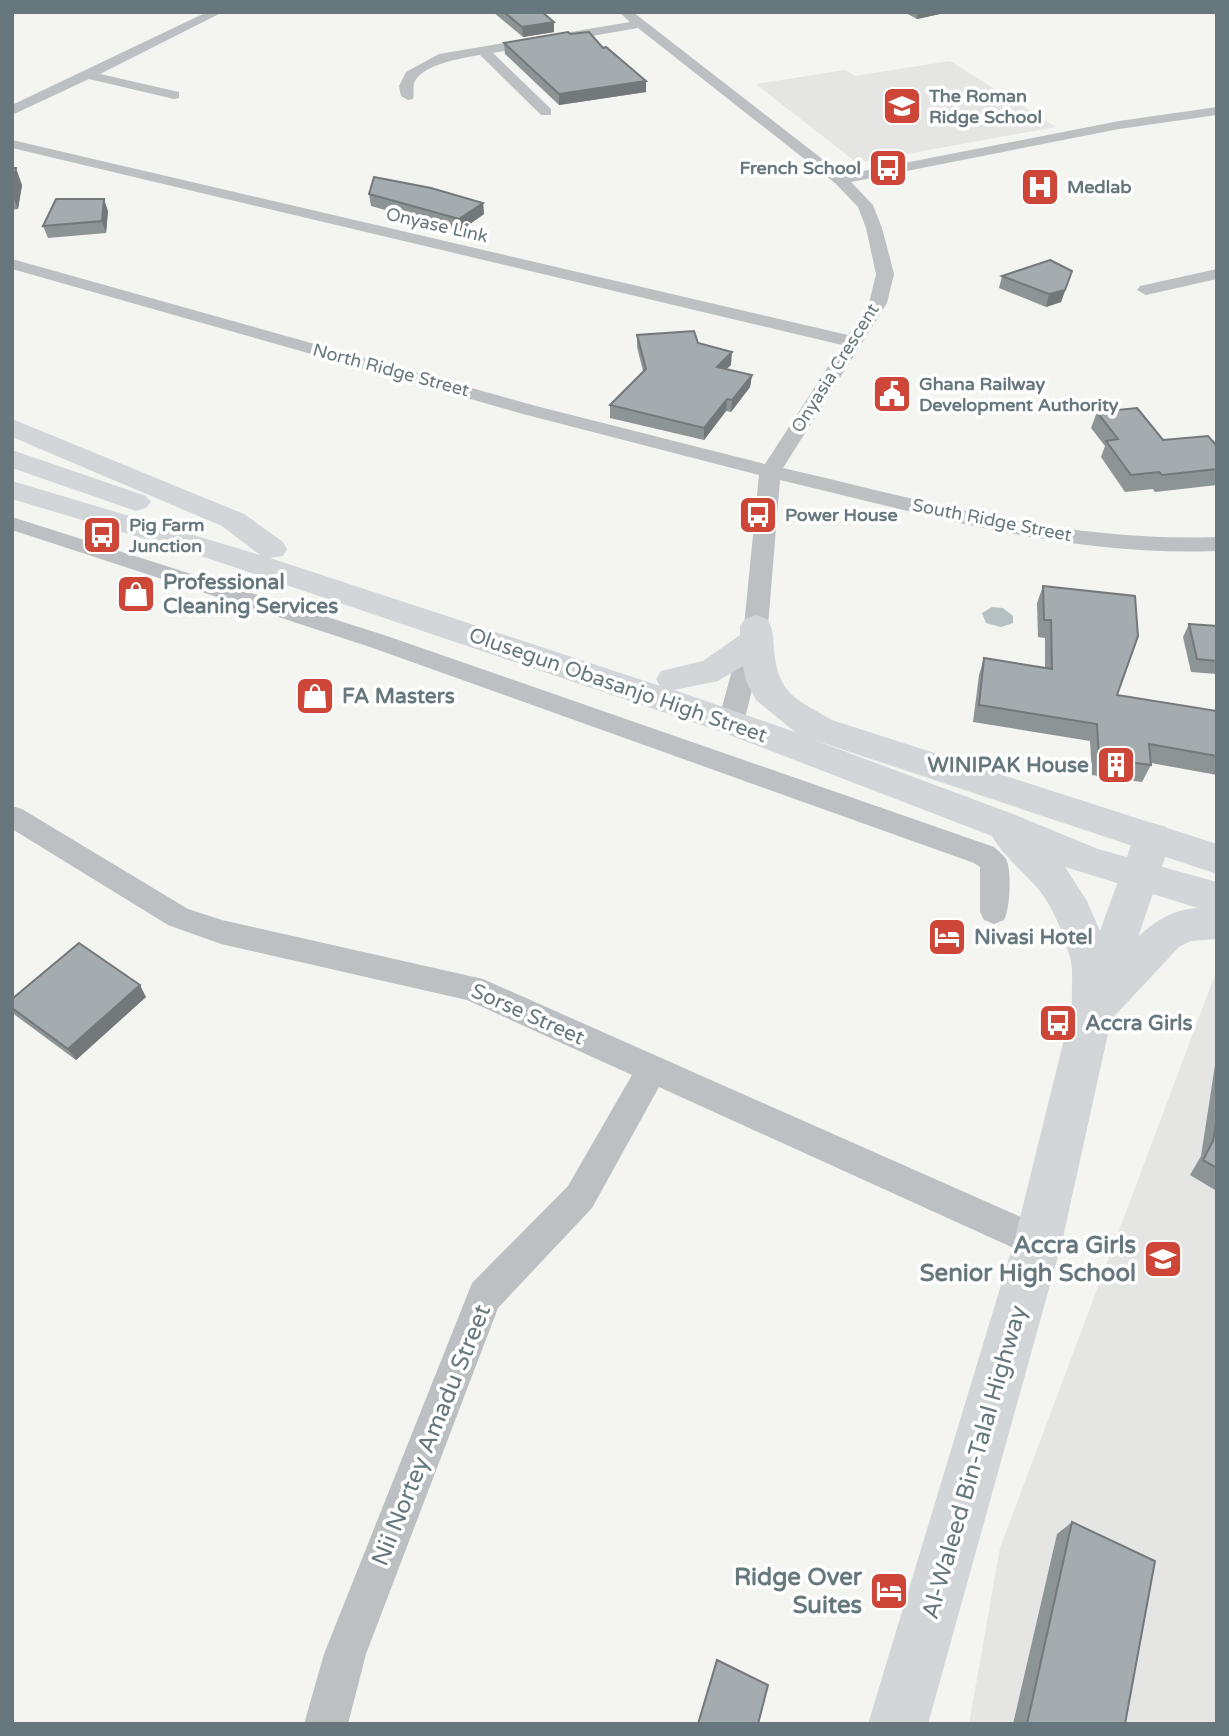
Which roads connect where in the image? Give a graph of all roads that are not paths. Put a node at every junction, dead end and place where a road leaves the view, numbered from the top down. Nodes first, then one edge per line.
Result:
1 (217, 12) edge
2 (625, 12) edge
3 (640, 24) junction
4 (483, 50) junction
5 (85, 74) junction
6 (174, 95) dead end
7 (408, 96) dead end
8 (12, 111) edge
9 (546, 113) dead end
10 (1213, 114) edge
11 (12, 144) edge
12 (841, 180) junction
13 (12, 264) edge
14 (1217, 274) edge
15 (1146, 290) dead end
16 (854, 342) junction
17 (12, 427) edge
18 (12, 458) edge
19 (770, 472) junction
20 (12, 490) edge
21 (12, 523) edge
22 (1217, 544) edge
23 (203, 546) junction
24 (272, 549) junction
25 (171, 573) junction
26 (752, 635) junction
27 (673, 679) junction
28 (736, 711) junction
29 (823, 730) junction
30 (12, 816) edge
31 (1000, 824) junction
32 (1153, 837) junction
33 (1217, 859) edge
34 (1141, 876) junction
35 (1217, 898) edge
36 (994, 912) dead end
37 (1217, 923) edge
38 (1092, 1010) junction
39 (652, 1069) junction
40 (1038, 1242) junction
41 (326, 1724) edge
42 (898, 1724) edge

1 - 5 street
2 - 3 street, Onyasia Crescent
3 - 4 street
3 - 12 street, Onyasia Crescent
4 - 7 street
4 - 9 street
5 - 6 street
5 - 8 street
10 - 12 street
11 - 16 street, Onyase Link
12 - 16 street, Onyasia Crescent
13 - 19 street, North Ridge Street
14 - 15 street
16 - 19 street, Onyasia Crescent
17 - 24 main road
18 - 24 main road, Olusegun Obasanjo High Street
19 - 22 street, South Ridge Street
19 - 26 street, Onyasia Crescent
20 - 23 main road, Olusegun Obasanjo High Street
21 - 25 street
23 - 25 street
23 - 28 main road, Olusegun Obasanjo High Street
24 - 27 main road, Olusegun Obasanjo High Street
25 - 36 street
26 - 27 main road
26 - 28 street, Onyasia Crescent
26 - 29 main road
27 - 28 main road, Olusegun Obasanjo High Street
28 - 29 main road, Olusegun Obasanjo High Street
28 - 31 main road, Olusegun Obasanjo High Street
29 - 32 main road, Olusegun Obasanjo High Street
30 - 39 street, Sorse Street
31 - 34 main road, Olusegun Obasanjo High Street
31 - 38 main road
32 - 33 main road, Olusegun Obasanjo High Street
32 - 34 main road, Al-Waleed Bin-Talal Highway
34 - 35 main road, Olusegun Obasanjo High Street
34 - 38 main road, Al-Waleed Bin-Talal Highway
37 - 38 main road
38 - 40 main road, Al-Waleed Bin-Talal Highway
39 - 40 street, Sorse Street
39 - 41 street, Nii Nortey Amadu Street
40 - 42 main road, Al-Waleed Bin-Talal Highway

